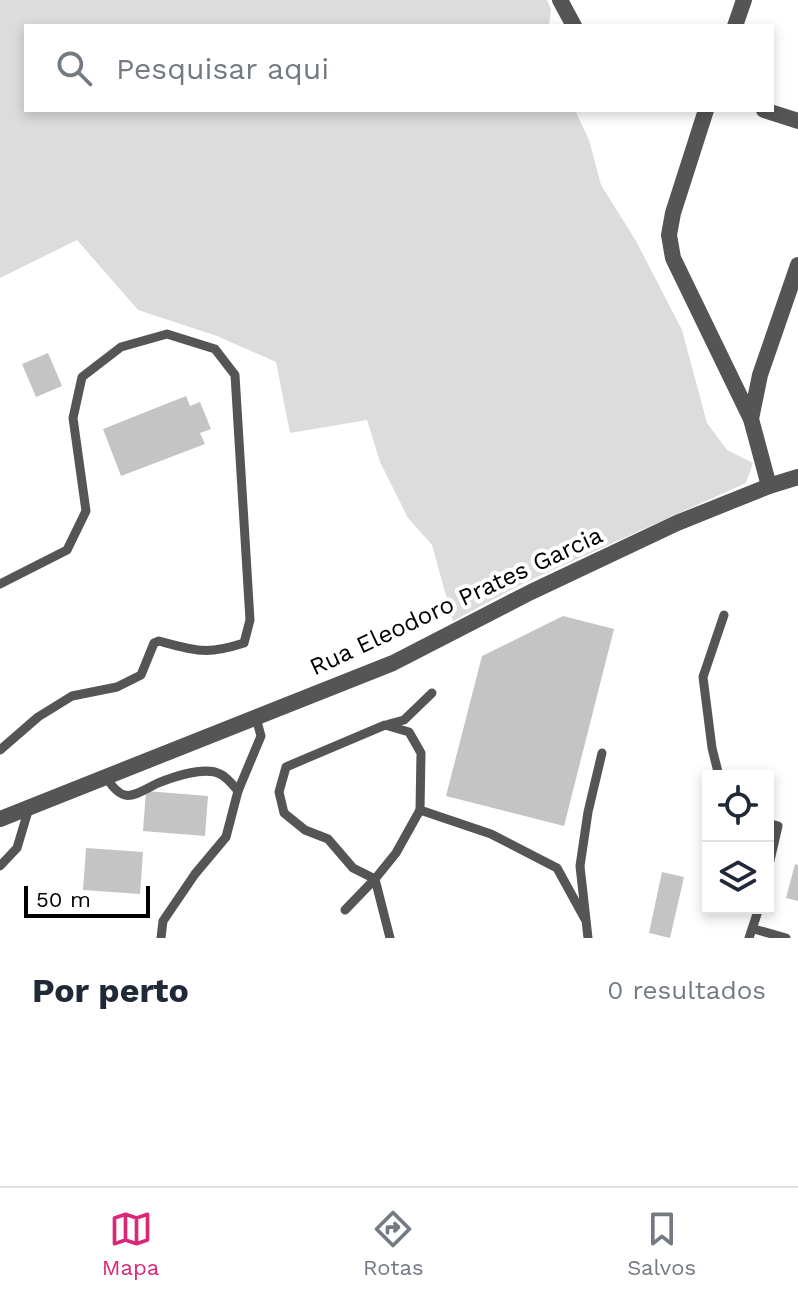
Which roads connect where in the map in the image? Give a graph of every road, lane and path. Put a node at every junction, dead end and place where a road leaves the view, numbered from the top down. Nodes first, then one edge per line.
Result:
1 (560, 0) edge
2 (575, 0) edge
3 (744, 0) edge
4 (571, 22) edge
5 (736, 24) edge
6 (705, 112) edge
7 (770, 112) edge
8 (798, 121) edge
9 (798, 265) edge
10 (751, 419) junction
11 (798, 477) edge
12 (769, 486) junction
13 (0, 584) edge
14 (724, 615) dead end
15 (432, 693) dead end
16 (256, 718) junction
17 (385, 725) junction
18 (0, 750) edge
19 (602, 753) dead end
20 (718, 770) edge
21 (106, 777) junction
22 (238, 791) junction
23 (29, 808) junction
24 (420, 810) junction
25 (0, 819) edge
26 (774, 825) edge
27 (774, 843) edge
28 (0, 866) edge
29 (375, 879) junction
30 (345, 910) dead end
31 (585, 919) junction
32 (751, 933) edge
33 (161, 938) edge
34 (390, 938) edge
35 (588, 938) edge
36 (786, 938) edge

1 - 4 street
2 - 4 street
3 - 5 street
6 - 10 street
7 - 8 street
9 - 10 street
10 - 12 street
11 - 12 street, Rua Eleodoro Prates Garcia
12 - 16 street, Rua Eleodoro Prates Garcia
13 - 18 lane
14 - 20 lane
15 - 17 lane
16 - 21 street, Rua Eleodoro Prates Garcia
16 - 22 lane
17 - 24 lane
17 - 29 lane
19 - 31 lane
21 - 22 lane
21 - 23 street, Rua Eleodoro Prates Garcia
22 - 33 lane
23 - 25 street, Rua Eleodoro Prates Garcia
23 - 28 lane
24 - 29 lane
24 - 31 lane
26 - 27 lane
29 - 30 lane
29 - 34 lane
31 - 35 lane
32 - 36 lane

